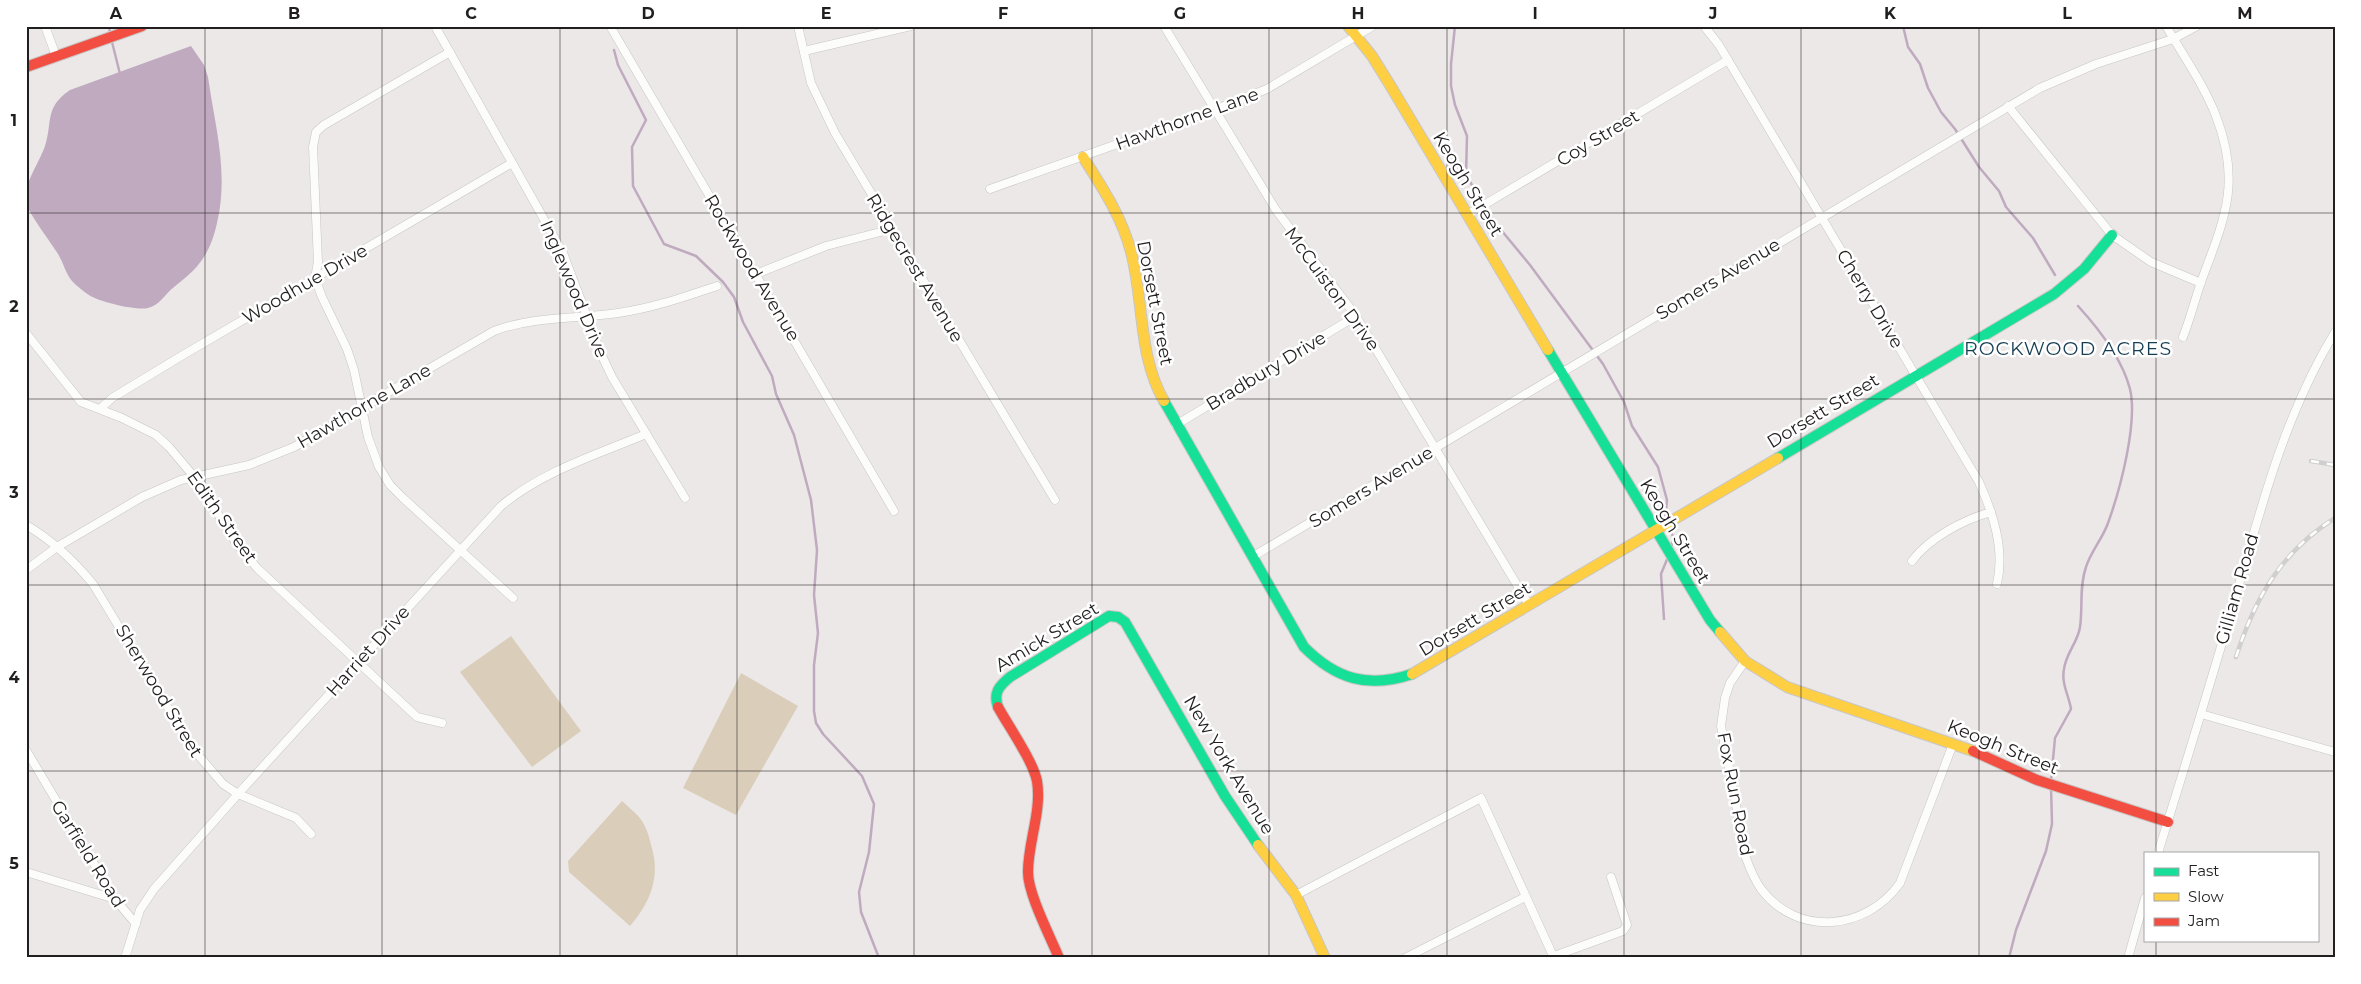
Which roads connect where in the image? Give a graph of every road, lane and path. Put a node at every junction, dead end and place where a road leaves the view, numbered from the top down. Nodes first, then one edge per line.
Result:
1 (45, 26) edge
2 (142, 26) edge
3 (436, 26) edge
4 (610, 26) edge
5 (798, 26) edge
6 (911, 26) edge
7 (1164, 26) edge
8 (1348, 26) edge
9 (1373, 26) edge
10 (1704, 26) edge
11 (2166, 26) edge
12 (2197, 26) edge
13 (1357, 36) junction
14 (2174, 39) junction
15 (804, 51) junction
16 (450, 52) junction
17 (56, 56) junction
18 (1728, 60) junction
19 (26, 67) edge
20 (2008, 106) junction
21 (1214, 110) junction
22 (1083, 157) junction
23 (512, 163) junction
24 (990, 189) dead end
25 (1467, 215) junction
26 (1821, 218) junction
27 (892, 229) junction
28 (2112, 235) junction
29 (756, 274) junction
30 (316, 278) junction
31 (2201, 283) junction
32 (717, 286) dead end
33 (1356, 316) junction
34 (587, 317) junction
35 (2335, 332) edge
36 (26, 333) edge
37 (2183, 337) dead end
38 (1561, 373) junction
39 (1916, 375) junction
40 (363, 407) junction
41 (101, 408) junction
42 (1176, 425) junction
43 (646, 434) junction
44 (1435, 448) junction
45 (196, 478) junction
46 (685, 498) dead end
47 (1055, 500) dead end
48 (894, 511) dead end
49 (1990, 512) junction
50 (26, 525) edge
51 (1655, 530) junction
52 (57, 547) junction
53 (460, 549) junction
54 (1252, 557) junction
55 (1912, 561) dead end
56 (26, 570) edge
57 (1997, 584) dead end
58 (513, 598) dead end
59 (1529, 605) junction
60 (1118, 616) joint
61 (358, 662) junction
62 (1745, 662) junction
63 (2201, 714) junction
64 (442, 724) dead end
65 (1953, 744) junction
66 (26, 750) edge
67 (2335, 752) edge
68 (238, 794) junction
69 (2168, 822) junction
70 (311, 834) dead end
71 (2158, 852) edge
72 (26, 872) edge
73 (1610, 877) dead end
74 (1296, 895) junction
75 (1526, 897) junction
76 (114, 899) junction
77 (2144, 902) edge
78 (136, 924) junction
79 (1554, 957) edge
80 (125, 958) edge
81 (1059, 958) edge
82 (1325, 958) edge
83 (1405, 958) edge
84 (2128, 958) edge

1 - 17 street
2 - 17 street
3 - 16 street, Inglewood Drive
4 - 29 street, Rockwood Avenue
5 - 15 street, Ridgecrest Avenue
6 - 15 street
7 - 21 street, McCuiston Drive
8 - 13 street, Keogh Street
9 - 13 street, Hawthorne Lane
10 - 18 street, Cherry Drive
11 - 14 street
12 - 14 street, Somers Avenue
13 - 21 street, Hawthorne Lane
13 - 25 street, Keogh Street
14 - 20 street, Somers Avenue
14 - 31 street
15 - 27 street, Ridgecrest Avenue
16 - 23 street, Inglewood Drive
16 - 30 street
17 - 19 street
18 - 25 street, Coy Street
18 - 26 street, Cherry Drive
20 - 26 street, Somers Avenue
20 - 28 street
21 - 22 street, Hawthorne Lane
21 - 33 street, McCuiston Drive
22 - 24 street, Hawthorne Lane
22 - 42 street, Dorsett Street
23 - 30 street, Woodhue Drive
23 - 34 street, Inglewood Drive
25 - 38 street, Keogh Street
26 - 38 street, Somers Avenue
26 - 39 street, Cherry Drive
27 - 29 street
27 - 47 street, Ridgecrest Avenue
28 - 31 street
28 - 39 street, Dorsett Street
29 - 48 street, Rockwood Avenue
30 - 40 street
30 - 41 street, Woodhue Drive
31 - 37 street
32 - 34 street, Hawthorne Lane
33 - 42 street, Bradbury Drive
33 - 44 street, McCuiston Drive
34 - 40 street, Hawthorne Lane
34 - 43 street, Inglewood Drive
35 - 63 street, Gilliam Road
36 - 41 street, Edith Street
38 - 44 street, Somers Avenue
38 - 51 street, Keogh Street
39 - 49 street, Cherry Drive
39 - 51 street, Dorsett Street
40 - 45 street, Hawthorne Lane
40 - 53 street
41 - 45 street, Edith Street
42 - 54 street, Dorsett Street
43 - 46 street, Inglewood Drive
43 - 53 street, Harriet Drive
44 - 54 street, Somers Avenue
44 - 59 street, McCuiston Drive
45 - 52 street, Hawthorne Lane
45 - 61 street, Edith Street
49 - 55 street
49 - 57 street, Cherry Drive
50 - 52 street, Sherwood Street
51 - 59 street, Dorsett Street
51 - 62 street, Keogh Street
52 - 56 street, Hawthorne Lane
52 - 68 street, Sherwood Street
53 - 58 street
53 - 61 street, Harriet Drive
54 - 59 street, Dorsett Street
60 - 74 street, New York Avenue
60 - 81 street, Amick Street
61 - 64 street, Edith Street
61 - 68 street, Harriet Drive
62 - 65 street, Keogh Street
62 - 65 street, Fox Run Road
63 - 67 street
63 - 69 street, Gilliam Road
65 - 69 street, Keogh Street
66 - 76 street, Garfield Road
68 - 70 street, Sherwood Street
68 - 78 street, Harriet Drive
69 - 71 street, Gilliam Road
72 - 76 street
73 - 79 street
74 - 75 street
74 - 82 street, New York Avenue
75 - 79 street
75 - 83 street
76 - 78 street, Garfield Road
77 - 84 street
78 - 80 street, Garfield Road

